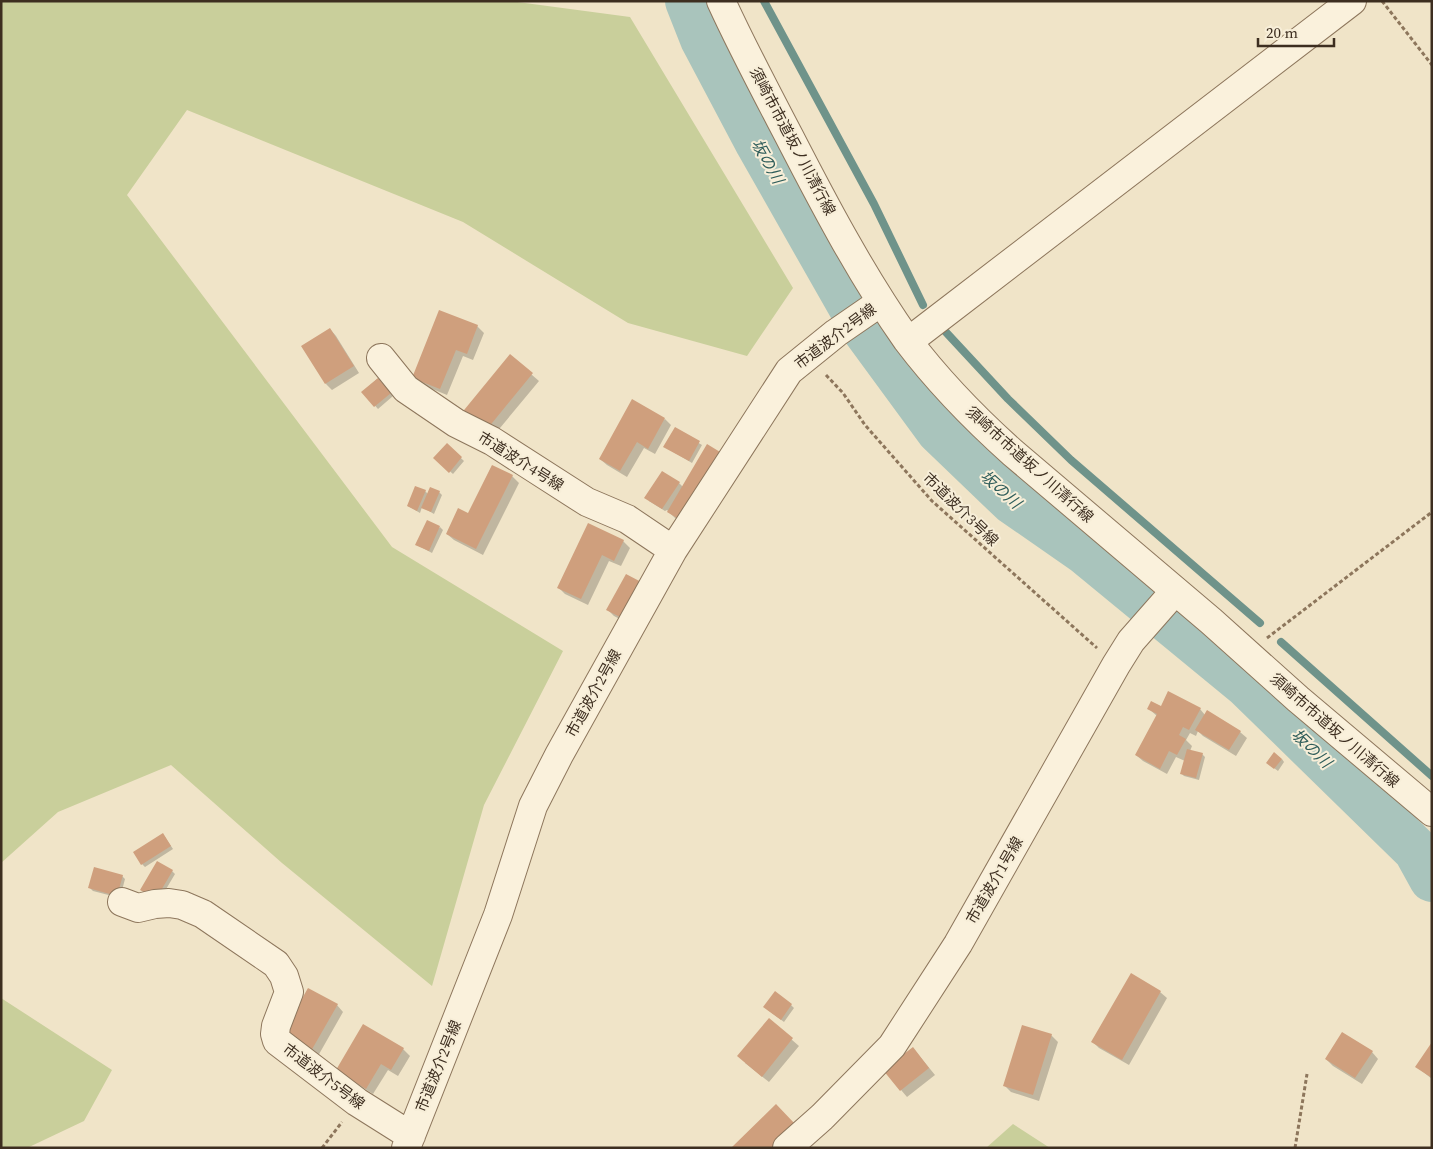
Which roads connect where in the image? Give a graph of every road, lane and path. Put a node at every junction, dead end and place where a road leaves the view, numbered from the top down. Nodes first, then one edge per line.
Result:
1 (721, 1) edge
2 (1352, 1) edge
3 (1382, 1) edge
4 (1432, 65) edge
5 (876, 305) junction
6 (908, 341) junction
7 (807, 355) junction
8 (381, 358) dead end
9 (1432, 512) edge
10 (673, 550) junction
11 (1170, 596) junction
12 (1248, 654) junction
13 (1116, 665) junction
14 (1432, 812) edge
15 (122, 902) dead end
16 (1307, 1074) dead end
17 (408, 1142) edge
18 (787, 1148) edge
19 (1295, 1148) edge

1 - 5 street, 須崎市市道坂ノ川清行線
2 - 6 street
3 - 4 path
5 - 6 street, 須崎市市道坂ノ川清行線
5 - 7 street, 市道波介2号線
6 - 11 street, 須崎市市道坂ノ川清行線
7 - 10 street, 市道波介2号線
7 - 13 path, 市道波介3号線
8 - 10 street, 市道波介4号線
9 - 12 path
10 - 17 street, 市道波介2号線
11 - 12 street, 須崎市市道坂ノ川清行線
11 - 13 street, 市道波介1号線
12 - 14 street, 須崎市市道坂ノ川清行線
13 - 18 street, 市道波介1号線
15 - 17 street, 市道波介5号線
16 - 19 path

